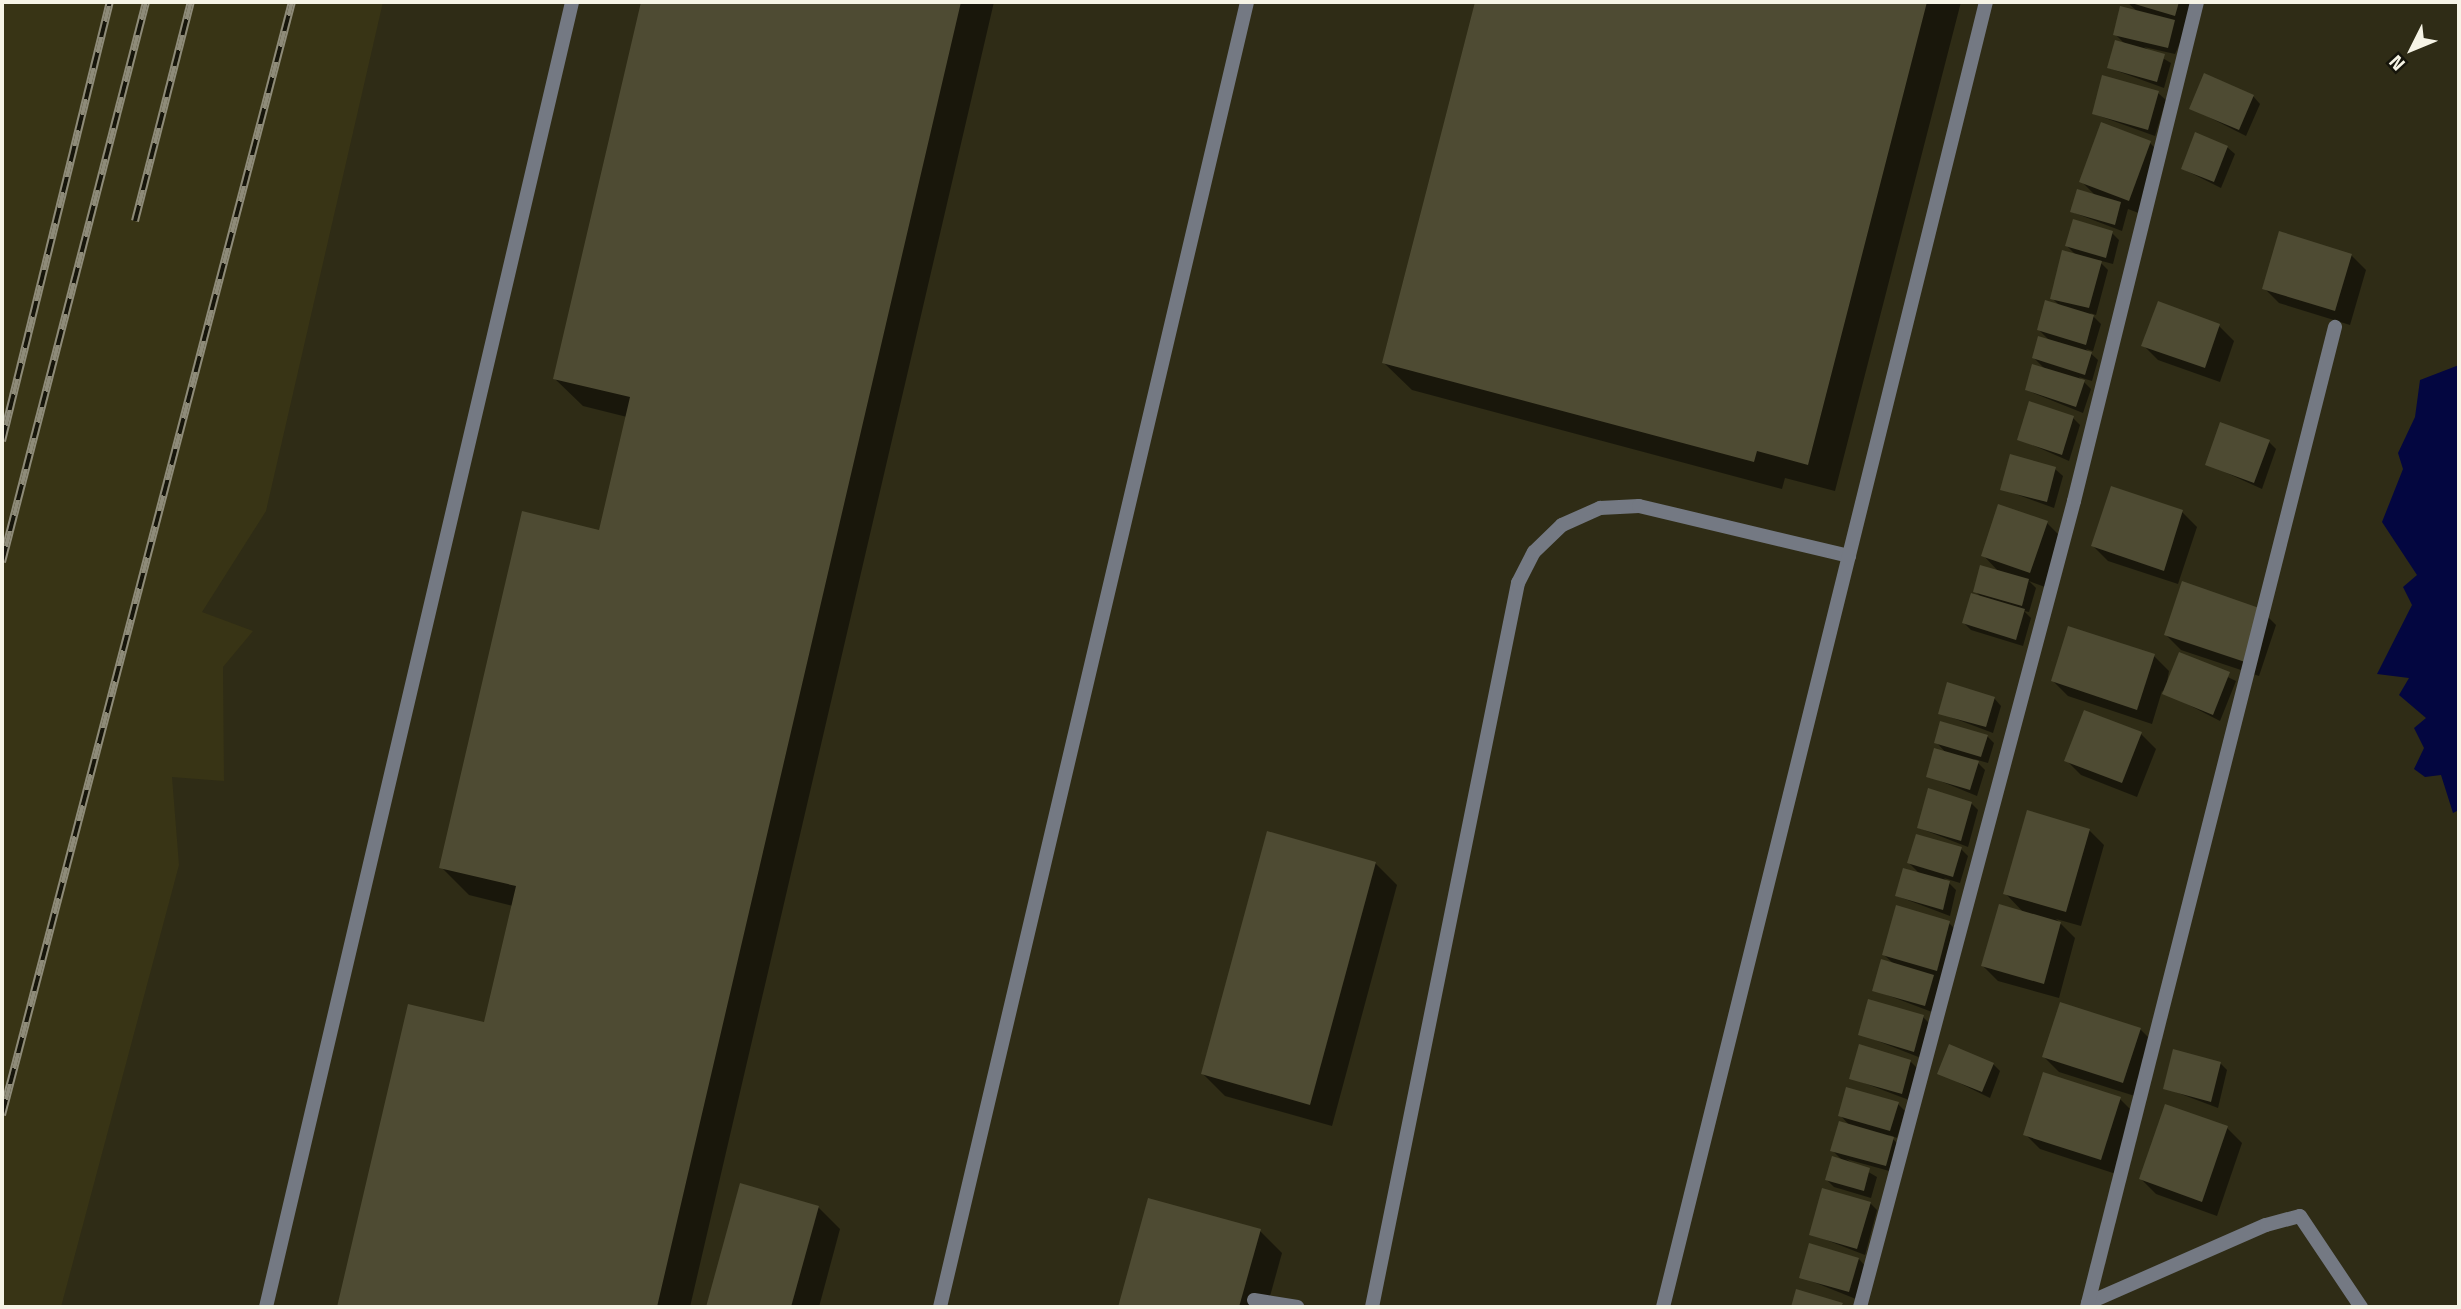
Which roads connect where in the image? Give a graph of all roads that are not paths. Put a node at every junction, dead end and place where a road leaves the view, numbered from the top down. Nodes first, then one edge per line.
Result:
1 (572, 2) edge
2 (1247, 2) edge
3 (1986, 2) edge
4 (2197, 2) edge
5 (2335, 327) dead end
6 (1849, 556) junction
7 (1254, 1300) dead end
8 (2088, 1305) edge
9 (266, 1307) edge
10 (940, 1307) edge
11 (1297, 1307) edge
12 (1372, 1307) edge
13 (1663, 1307) edge
14 (1860, 1307) edge
15 (2361, 1307) edge

1 - 9 street
2 - 10 street
3 - 6 street
4 - 14 street
5 - 8 street
6 - 12 street
6 - 13 street
7 - 11 street
8 - 15 street

